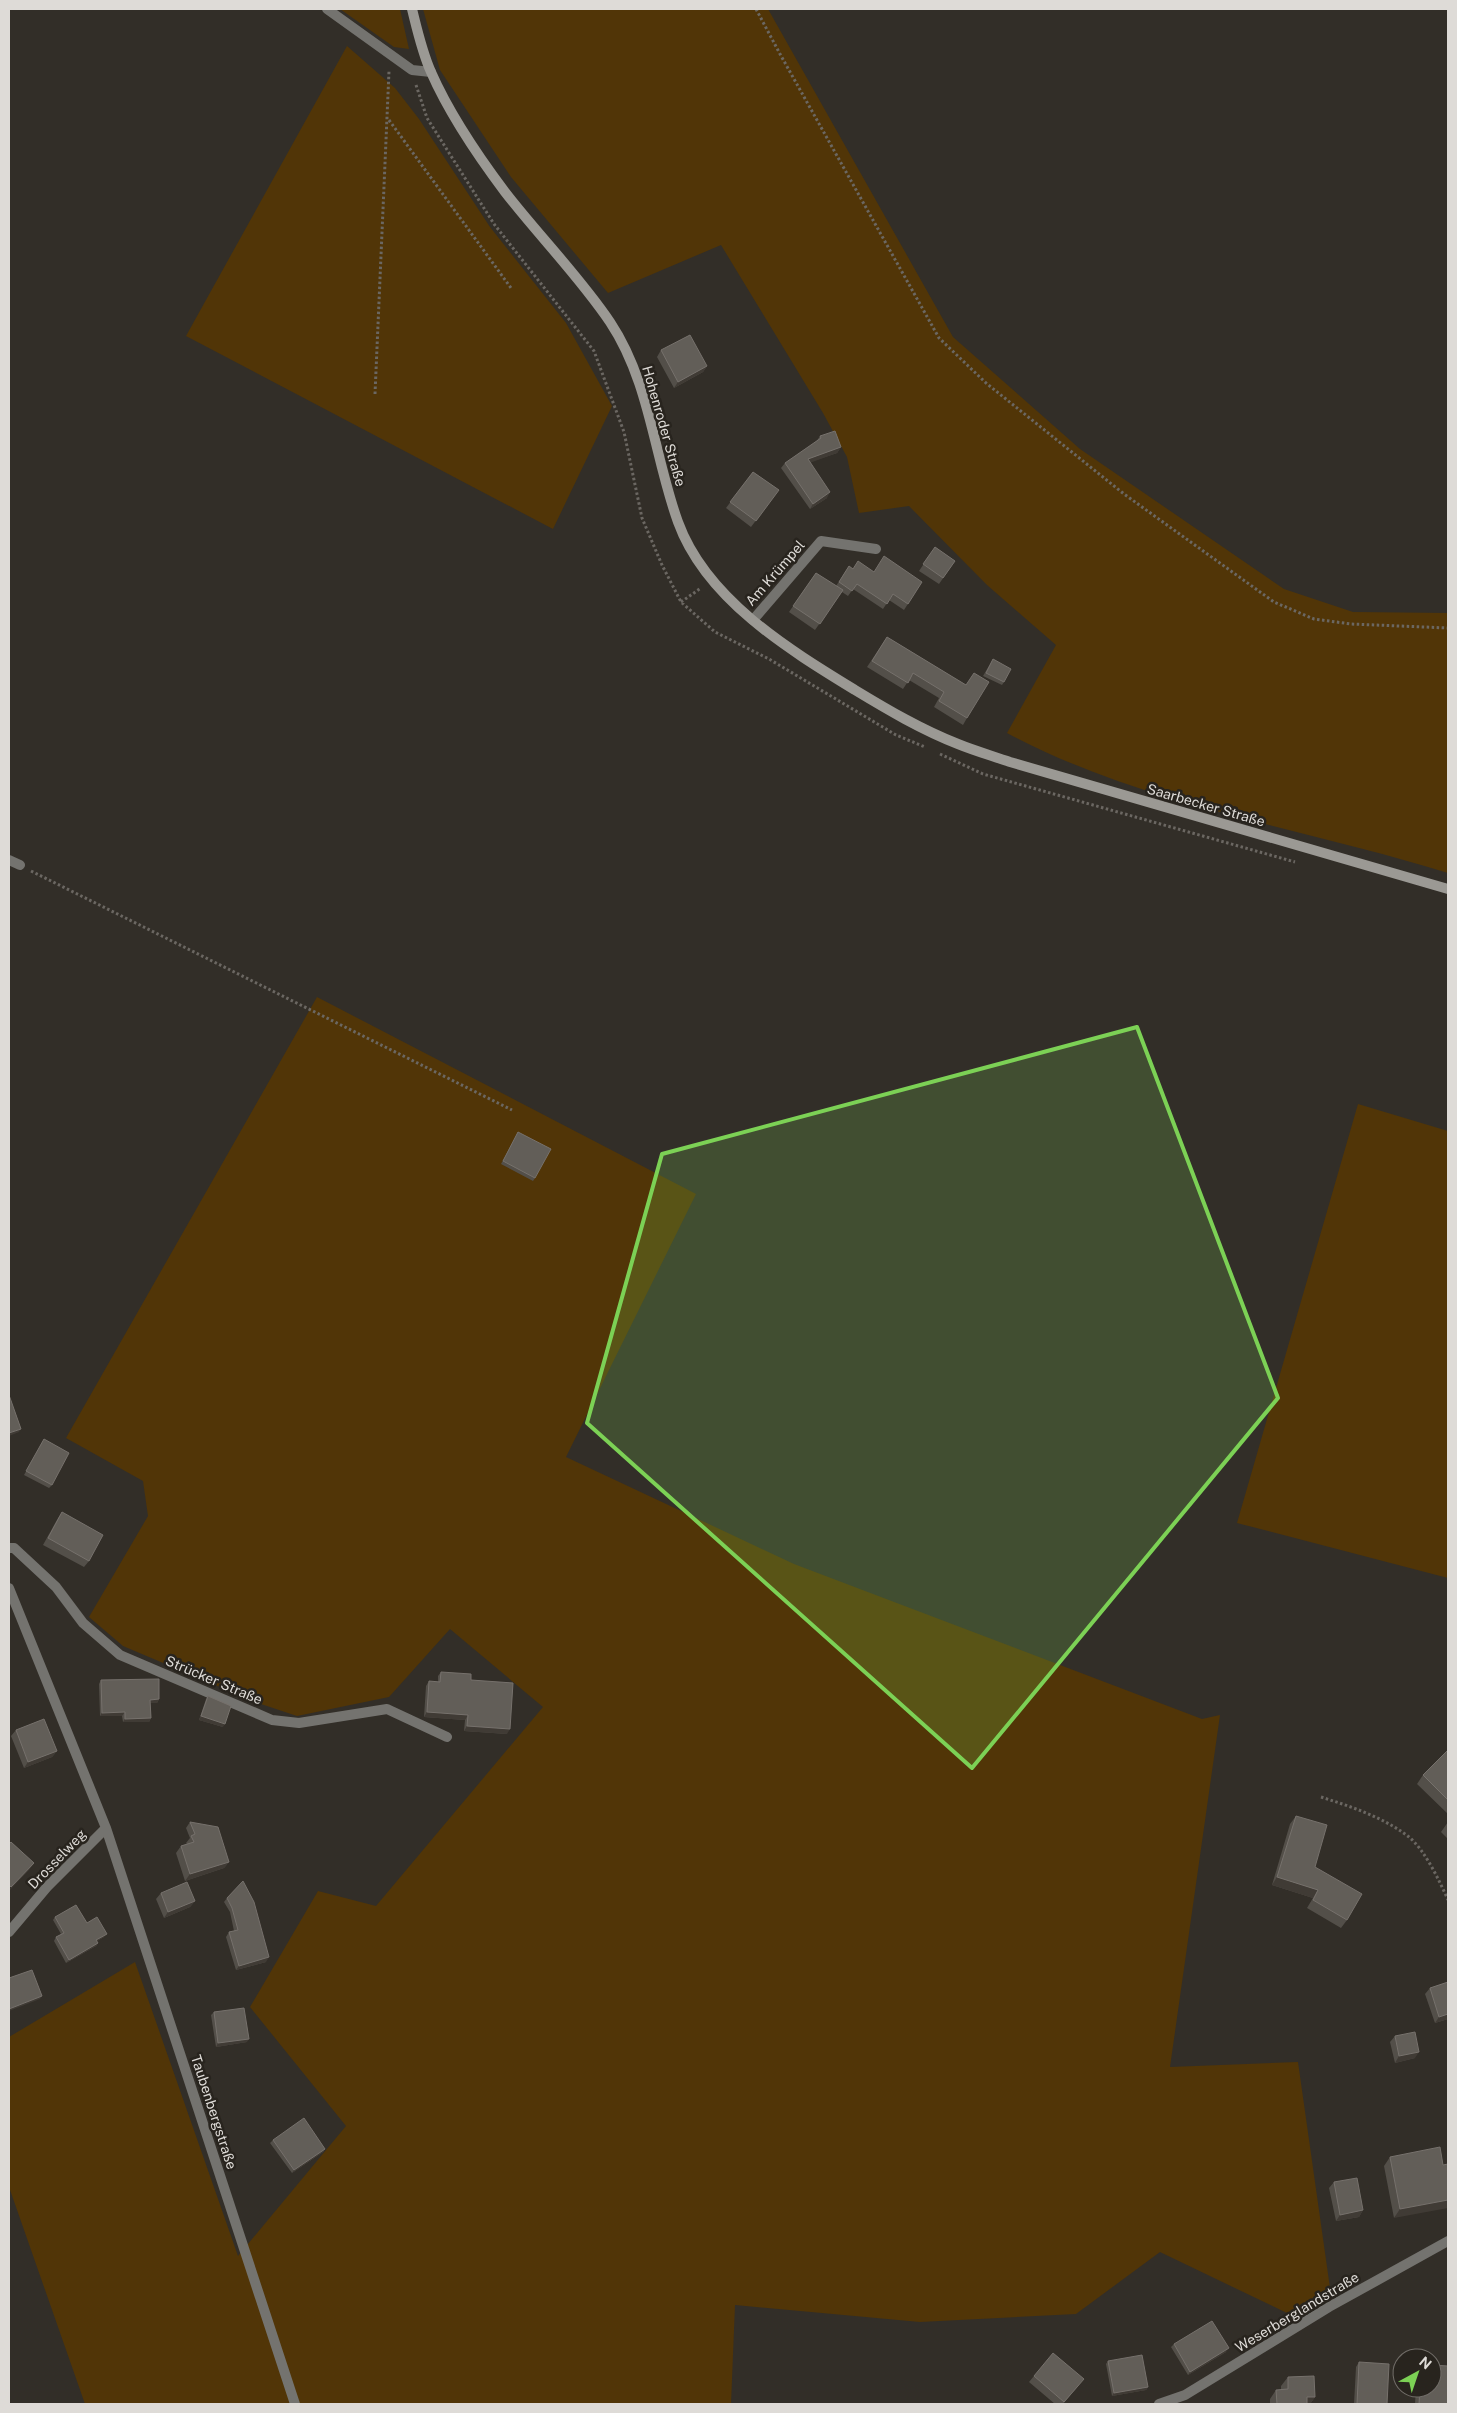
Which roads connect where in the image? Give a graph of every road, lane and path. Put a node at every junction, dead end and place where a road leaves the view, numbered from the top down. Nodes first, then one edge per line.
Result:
1 (326, 9) edge
2 (412, 9) edge
3 (756, 9) edge
4 (389, 53) junction
5 (412, 70) junction
6 (431, 72) junction
7 (388, 120) junction
8 (511, 288) dead end
9 (375, 394) dead end
10 (876, 549) dead end
11 (713, 580) junction
12 (681, 602) junction
13 (753, 620) junction
14 (1448, 628) edge
15 (957, 744) joint
16 (9, 860) edge
17 (1303, 864) dead end
18 (20, 865) joint
19 (1448, 889) edge
20 (512, 1110) dead end
21 (9, 1548) edge
22 (9, 1588) edge
23 (447, 1737) dead end
24 (1321, 1797) dead end
25 (106, 1828) junction
26 (1448, 1900) edge
27 (9, 1932) edge
28 (1448, 2241) edge
29 (295, 2404) edge
30 (1159, 2404) edge

1 - 4 street
2 - 6 main road, Hohenroder Straße
3 - 14 path
4 - 5 street
4 - 7 path
5 - 6 street
5 - 12 path
6 - 11 main road, Hohenroder Straße
7 - 8 path
7 - 9 path
10 - 13 street, Am Krümpel
11 - 12 path
11 - 13 main road, Hohenroder Straße
12 - 17 path
13 - 15 main road, Hohenroder Straße
15 - 19 main road, Saarbecker Straße
16 - 18 street
18 - 20 path
21 - 23 street, Strücker Straße
22 - 25 street
24 - 26 path
25 - 27 street, Drosselweg
25 - 29 street, Taubenbergstraße
28 - 30 street, Weserberglandstraße

